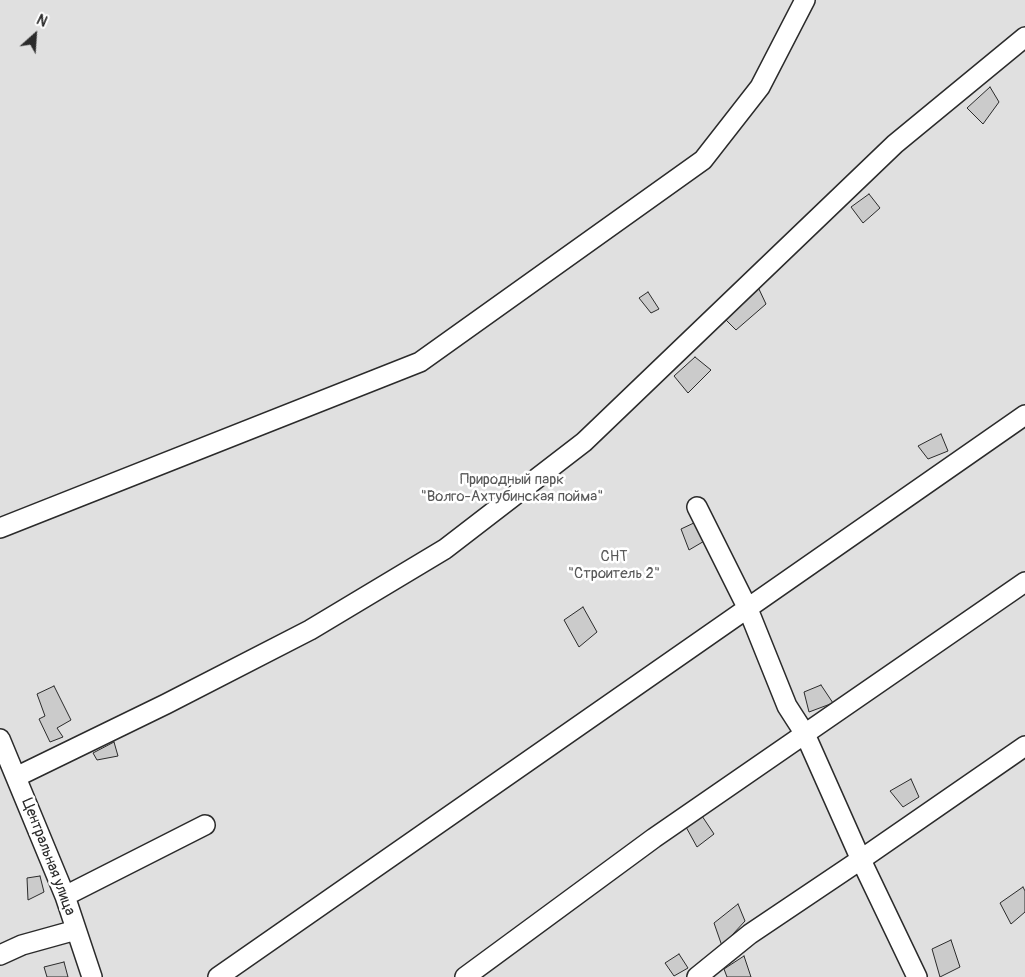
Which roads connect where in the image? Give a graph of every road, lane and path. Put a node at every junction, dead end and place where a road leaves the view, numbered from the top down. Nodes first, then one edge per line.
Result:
1 (805, 0) edge
2 (1025, 37) edge
3 (1025, 415) edge
4 (697, 506) dead end
5 (0, 528) edge
6 (1025, 582) edge
7 (748, 609) junction
8 (805, 734) junction
9 (0, 739) edge
10 (1025, 746) edge
11 (16, 777) junction
12 (205, 825) dead end
13 (861, 860) junction
14 (65, 896) junction
15 (76, 930) junction
16 (0, 955) edge
17 (92, 977) edge
18 (218, 977) edge
19 (465, 977) edge
20 (697, 977) edge
21 (917, 977) edge

1 - 5 street
2 - 11 street
3 - 7 street
4 - 7 street
6 - 8 street
7 - 8 street
7 - 18 street
8 - 13 street
8 - 19 street
9 - 11 street, Центральная улица
10 - 13 street
11 - 14 street, Центральная улица
12 - 14 street
13 - 20 street
13 - 21 street
14 - 15 street, Центральная улица
15 - 16 street
15 - 17 street, Центральная улица

